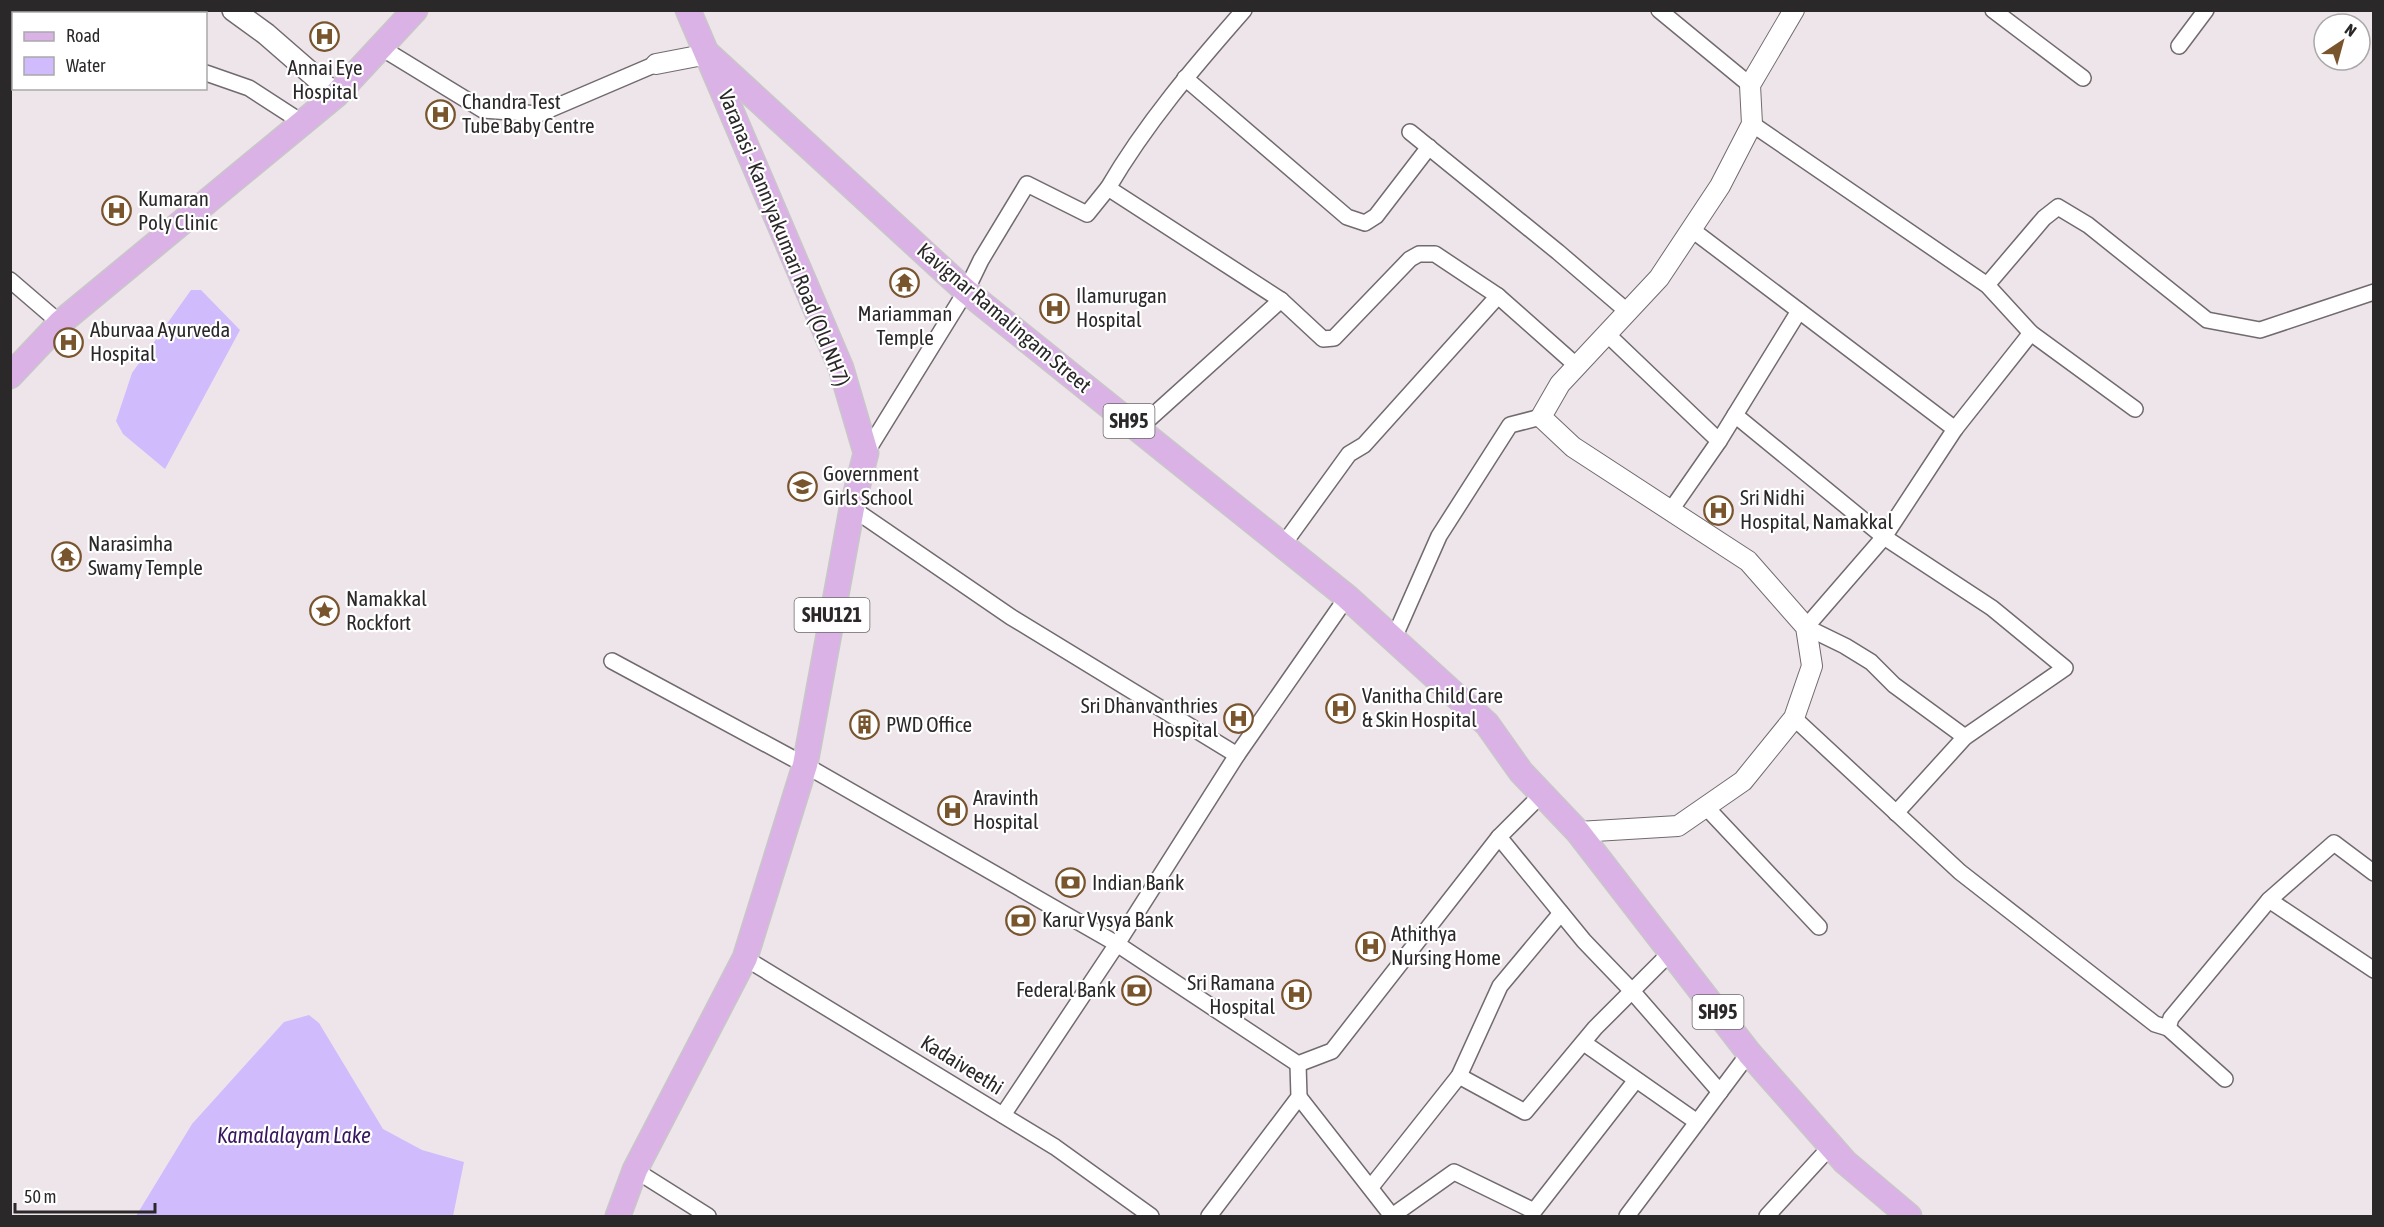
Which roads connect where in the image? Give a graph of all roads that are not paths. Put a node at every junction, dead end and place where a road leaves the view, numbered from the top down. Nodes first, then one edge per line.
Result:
1 (233, 10) edge
2 (415, 10) edge
3 (688, 10) edge
4 (1244, 10) edge
5 (1659, 10) edge
6 (1794, 10) edge
7 (1993, 10) edge
8 (2206, 10) edge
9 (2179, 46) dead end
10 (381, 47) junction
11 (708, 54) junction
12 (656, 64) joint
13 (207, 73) edge
14 (1185, 78) junction
15 (2083, 78) dead end
16 (1750, 85) junction
17 (336, 95) junction
18 (303, 123) junction
19 (1752, 124) junction
20 (1410, 132) dead end
21 (1429, 147) junction
22 (1108, 188) junction
23 (1691, 229) junction
24 (10, 280) edge
25 (1987, 285) junction
26 (966, 291) junction
27 (2373, 292) edge
28 (1498, 296) junction
29 (1281, 300) junction
30 (1799, 311) junction
31 (1628, 312) junction
32 (60, 323) junction
33 (2031, 333) junction
34 (1607, 334) junction
35 (1577, 366) junction
36 (10, 376) edge
37 (2135, 409) dead end
38 (1735, 415) junction
39 (1541, 417) junction
40 (1138, 429) junction
41 (1956, 429) junction
42 (1719, 441) junction
43 (866, 453) junction
44 (852, 508) junction
45 (1671, 510) junction
46 (1884, 537) junction
47 (1283, 545) junction
48 (1347, 597) junction
49 (1806, 627) junction
50 (1394, 638) junction
51 (612, 661) dead end
52 (1794, 718) junction
53 (1965, 737) junction
54 (1237, 755) junction
55 (805, 765) junction
56 (1542, 794) junction
57 (1706, 807) junction
58 (1896, 813) junction
59 (1578, 832) junction
60 (1499, 837) junction
61 (2373, 873) edge
62 (2270, 900) junction
63 (1561, 913) junction
64 (1819, 927) dead end
65 (1117, 944) junction
66 (1671, 952) junction
67 (745, 958) junction
68 (2373, 970) edge
69 (1632, 992) junction
70 (2168, 1028) junction
71 (1584, 1042) junction
72 (1749, 1053) junction
73 (1298, 1064) junction
74 (1459, 1076) junction
75 (2224, 1078) dead end
76 (1636, 1080) junction
77 (1720, 1092) junction
78 (1299, 1097) junction
79 (1003, 1115) junction
80 (1697, 1122) junction
81 (1831, 1146) junction
82 (634, 1170) junction
83 (1371, 1187) junction
84 (618, 1216) edge
85 (708, 1216) edge
86 (1151, 1216) edge
87 (1209, 1216) edge
88 (1392, 1216) edge
89 (1627, 1216) edge
90 (1767, 1216) edge
91 (1909, 1216) edge

1 - 17 main road
2 - 10 main road
3 - 11 main road, Varanasi - Kanniyakumari Road (Old NH7)
4 - 14 street
5 - 16 street
6 - 16 street
7 - 15 street
8 - 9 street
10 - 12 street
10 - 17 main road
11 - 12 street
11 - 26 main road, Kavignar Ramalingam Street / SH95
11 - 43 main road, Varanasi - Kanniyakumari Road (Old NH7)
13 - 18 street
14 - 21 street
14 - 22 street
16 - 19 street
17 - 18 main road
18 - 32 main road
19 - 23 street
19 - 25 street
20 - 21 street
21 - 31 street
22 - 26 street
22 - 29 street
23 - 30 street
23 - 31 street
24 - 32 street
25 - 27 street
25 - 33 street
26 - 40 main road, Kavignar Ramalingam Street / SH95
26 - 43 street
28 - 29 street
28 - 35 street
28 - 47 street
29 - 40 street
30 - 38 street
30 - 41 street
31 - 34 street
32 - 36 main road
33 - 37 street
33 - 41 street
34 - 35 street
34 - 42 street
35 - 39 street
38 - 42 street
38 - 46 street
39 - 45 street
39 - 50 street
40 - 47 main road, Kavignar Ramalingam Street / SH95
41 - 46 street
42 - 45 street
43 - 44 main road, SHU121
44 - 54 street
44 - 55 main road, SHU121
45 - 49 street
46 - 49 street
46 - 53 street
47 - 48 main road, Kavignar Ramalingam Street / SH95
48 - 50 main road, Kavignar Ramalingam Street / SH95
48 - 54 street
49 - 52 street
49 - 53 street
50 - 56 main road, Kavignar Ramalingam Street / SH95
51 - 55 street
52 - 57 street
52 - 58 street
53 - 58 street
54 - 65 street
55 - 65 street
55 - 67 main road, SHU121
56 - 59 main road, SH95
56 - 60 street
57 - 59 street
57 - 64 street
58 - 70 street
59 - 66 main road, SH95
60 - 63 street
60 - 73 street
61 - 62 street
62 - 68 street
62 - 70 street
63 - 69 street
63 - 74 street
65 - 73 street
65 - 79 street
66 - 69 street
66 - 72 main road, SH95
67 - 79 street, Kadaiveethi
67 - 82 main road, SHU121
69 - 71 street
69 - 77 street
70 - 75 street
71 - 74 street
71 - 76 street
72 - 77 street
72 - 81 main road, SH95
73 - 78 street
74 - 83 street
76 - 80 street
76 - 88 street
77 - 80 street
78 - 83 street
78 - 87 street
79 - 86 street, Kadaiveethi
80 - 89 street
81 - 90 street
81 - 91 main road, SH95
82 - 84 main road, SHU121
82 - 85 street
83 - 88 street

